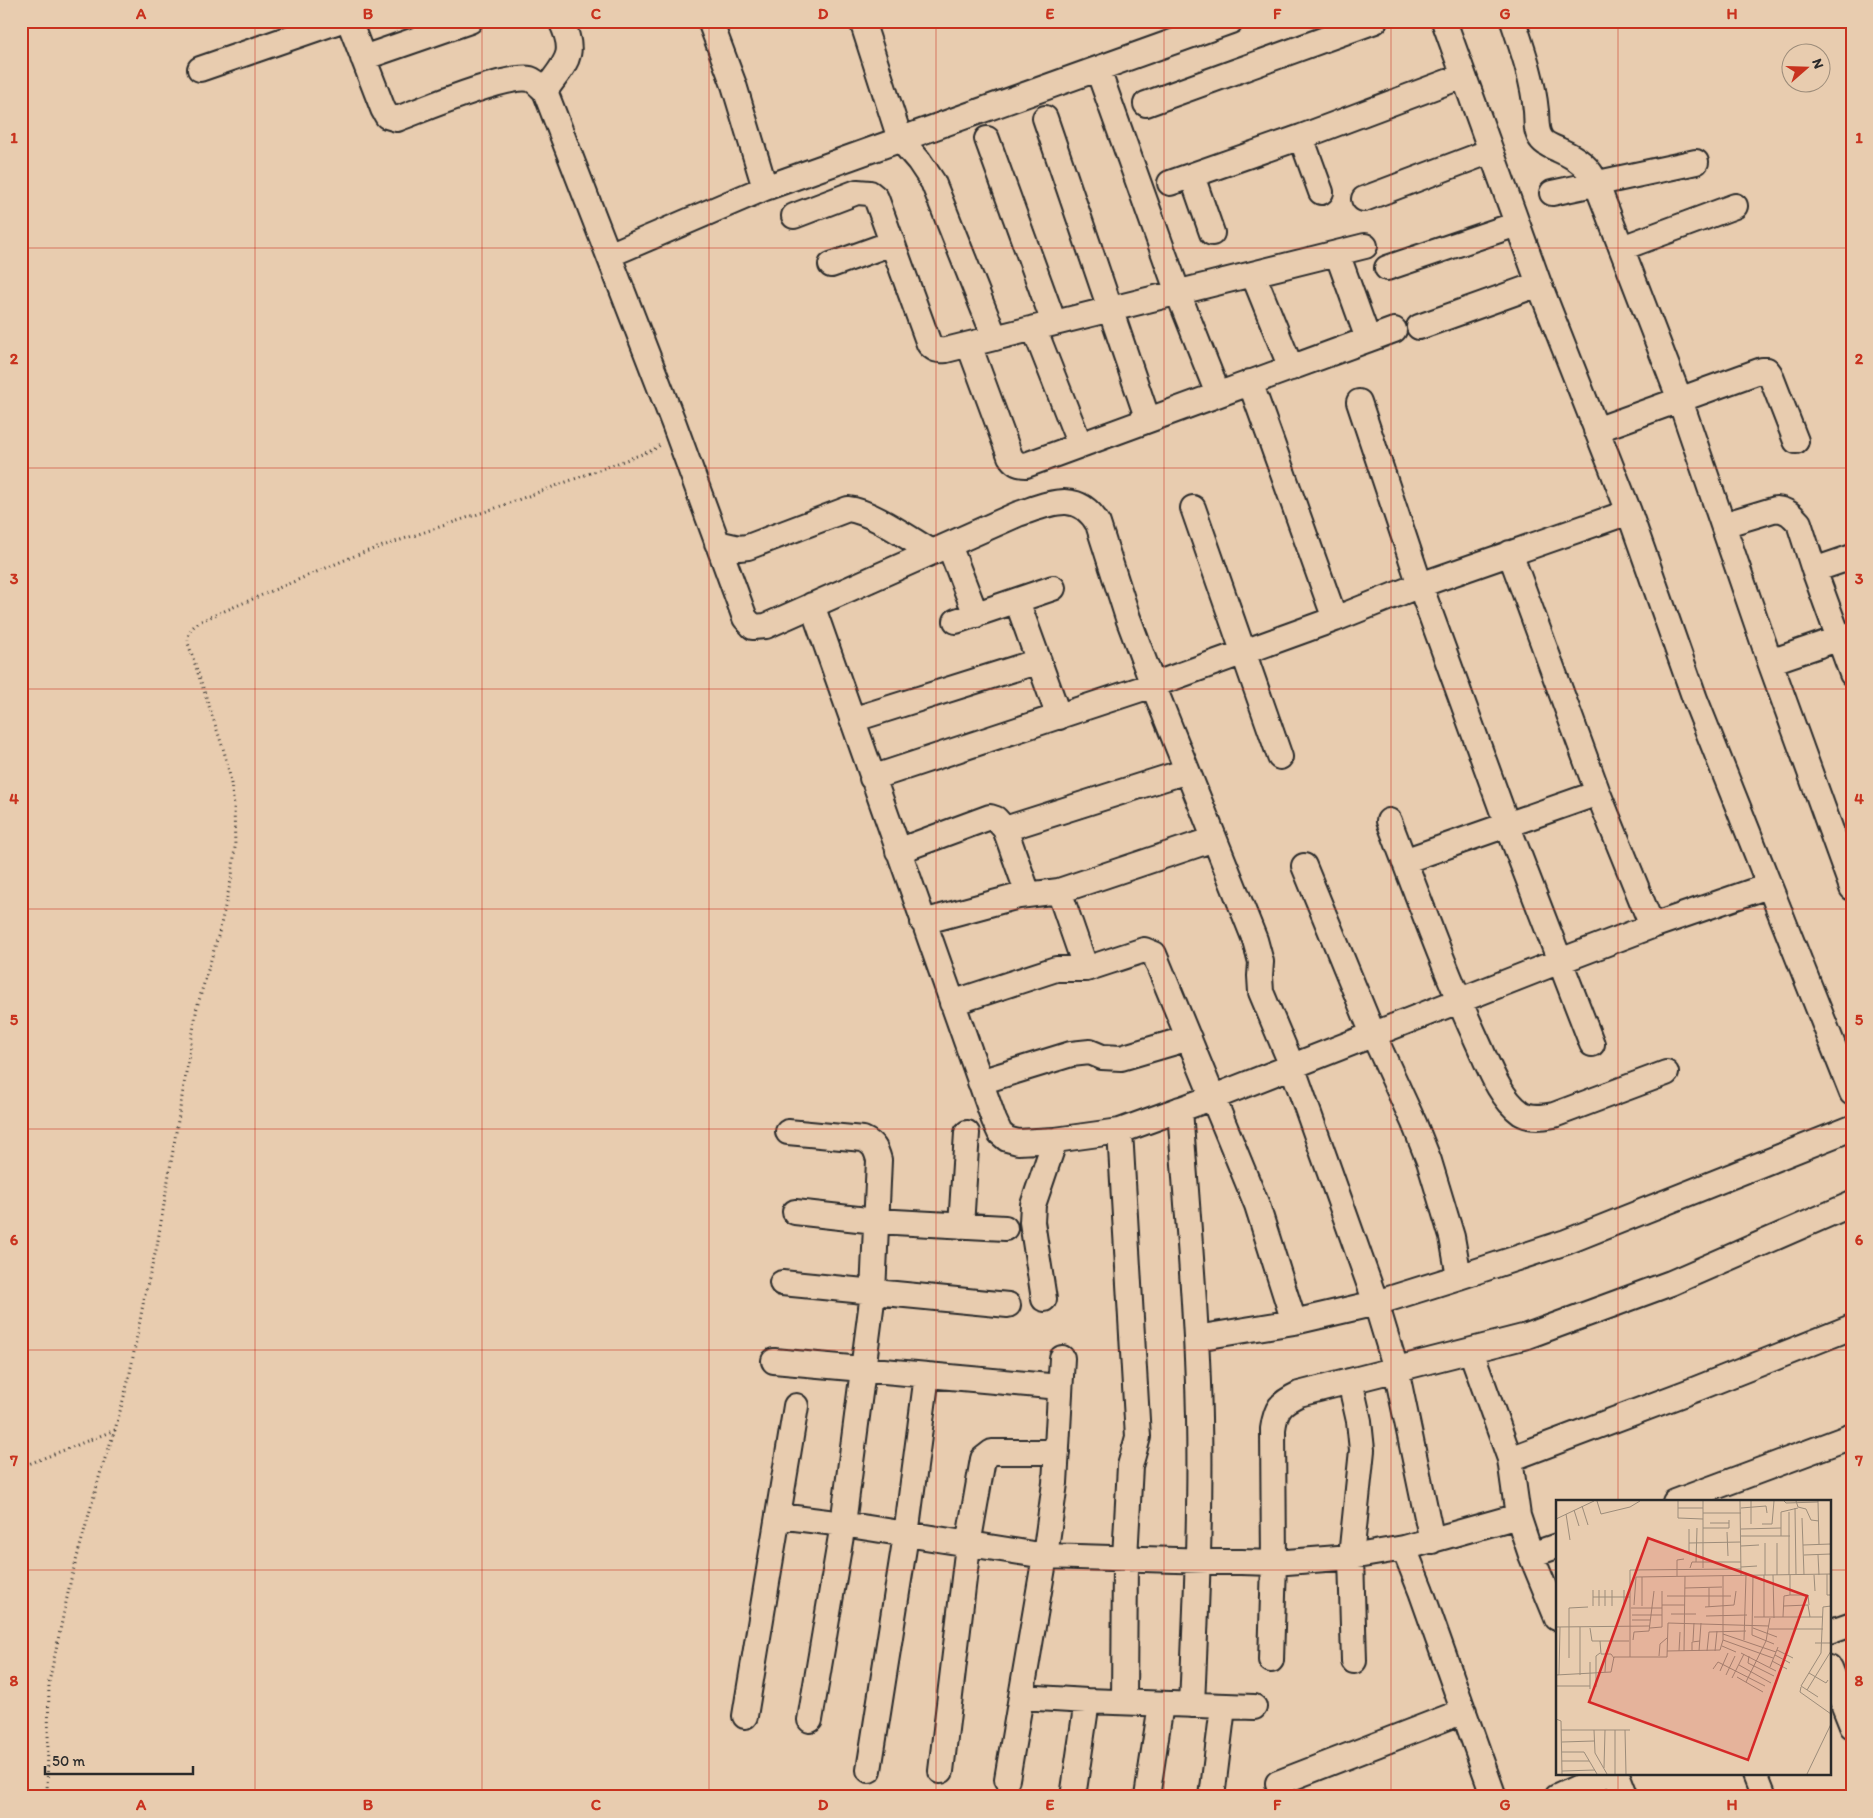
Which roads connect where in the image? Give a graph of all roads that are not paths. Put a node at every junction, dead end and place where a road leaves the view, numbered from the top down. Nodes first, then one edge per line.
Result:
1 (339, 21) edge
2 (349, 21) edge
3 (470, 21) edge
4 (561, 21) edge
5 (710, 21) edge
6 (862, 21) edge
7 (1374, 21) edge
8 (1444, 21) edge
9 (1513, 21) edge
10 (1221, 23) edge
11 (363, 58) junction
12 (200, 69) dead end
13 (1464, 76) junction
14 (1102, 81) dead end
15 (545, 90) junction
16 (1146, 104) dead end
17 (1045, 118) dead end
18 (1301, 137) junction
19 (900, 139) junction
20 (987, 139) dead end
21 (1491, 151) junction
22 (1696, 162) dead end
23 (1192, 176) junction
24 (1170, 183) dead end
25 (1597, 184) junction
26 (765, 188) junction
27 (1321, 192) dead end
28 (1552, 193) dead end
29 (1364, 199) dead end
30 (1735, 206) dead end
31 (794, 216) dead end
32 (1517, 224) junction
33 (1212, 233) dead end
34 (892, 243) junction
35 (1365, 246) dead end
36 (1622, 248) junction
37 (1337, 253) junction
38 (610, 255) junction
39 (831, 265) dead end
40 (1387, 268) dead end
41 (1253, 274) junction
42 (1539, 284) junction
43 (1178, 293) junction
44 (1109, 309) junction
45 (1044, 326) junction
46 (1420, 327) dead end
47 (1394, 330) dead end
48 (995, 338) junction
49 (1368, 340) junction
50 (969, 345) junction
51 (1291, 368) junction
52 (1250, 382) junction
53 (1218, 394) junction
54 (1680, 400) junction
55 (1359, 402) dead end
56 (1148, 420) junction
57 (1596, 430) junction
58 (1796, 441) dead end
59 (1080, 445) junction
60 (1193, 508) dead end
61 (1628, 512) junction
62 (1723, 525) junction
63 (717, 543) junction
64 (940, 548) junction
65 (1510, 553) junction
66 (1852, 557) edge
67 (1814, 570) junction
68 (1420, 585) junction
69 (1053, 588) dead end
70 (1017, 601) junction
71 (812, 606) junction
72 (1335, 619) junction
73 (1846, 636) edge
74 (1244, 652) junction
75 (1039, 661) junction
76 (1770, 662) junction
77 (1852, 674) edge
78 (1154, 685) junction
79 (1059, 717) junction
80 (852, 720) junction
81 (1280, 757) dead end
82 (1188, 771) junction
83 (872, 778) junction
84 (1598, 793) junction
85 (1389, 821) dead end
86 (1507, 824) junction
87 (1005, 829) junction
88 (1214, 840) junction
89 (898, 851) junction
90 (1404, 861) junction
91 (1304, 866) dead end
92 (1768, 886) junction
93 (1852, 888) edge
94 (1059, 890) junction
95 (1028, 894) junction
96 (923, 922) junction
97 (1652, 926) junction
98 (1560, 961) junction
99 (1086, 969) junction
100 (1459, 1001) junction
101 (952, 1003) junction
102 (1373, 1034) junction
103 (1189, 1038) junction
104 (1592, 1044) dead end
105 (1292, 1066) junction
106 (1666, 1073) dead end
107 (1849, 1080) edge
108 (980, 1082) junction
109 (1214, 1097) junction
110 (1180, 1108) junction
111 (1852, 1128) edge
112 (1120, 1131) junction
113 (788, 1132) dead end
114 (967, 1134) dead end
115 (1055, 1140) junction
116 (1852, 1204) edge
117 (795, 1212) dead end
118 (876, 1221) junction
119 (961, 1226) junction
120 (1005, 1228) dead end
121 (1460, 1277) junction
122 (782, 1283) dead end
123 (873, 1293) junction
124 (1044, 1299) dead end
125 (1376, 1303) junction
126 (1008, 1305) dead end
127 (1294, 1322) junction
128 (1852, 1328) edge
129 (1196, 1338) junction
130 (1471, 1351) junction
131 (1062, 1358) dead end
132 (774, 1362) dead end
133 (864, 1369) junction
134 (1396, 1369) junction
135 (927, 1375) junction
136 (1350, 1381) junction
137 (1060, 1388) junction
138 (796, 1406) dead end
139 (1852, 1436) edge
140 (1057, 1452) junction
141 (1510, 1459) junction
142 (1681, 1500) edge
143 (778, 1516) junction
144 (1518, 1516) junction
145 (843, 1524) junction
146 (906, 1535) junction
147 (1432, 1541) junction
148 (968, 1545) junction
149 (1556, 1546) edge
150 (1404, 1548) junction
151 (1531, 1555) junction
152 (1045, 1556) junction
153 (1350, 1557) junction
154 (1124, 1558) junction
155 (1198, 1560) junction
156 (1274, 1563) junction
157 (1556, 1616) edge
158 (1852, 1624) edge
159 (1830, 1632) edge
160 (1271, 1660) dead end
161 (1354, 1661) dead end
162 (1830, 1671) edge
163 (1021, 1697) junction
164 (1087, 1701) junction
165 (1124, 1702) junction
166 (1161, 1704) junction
167 (1192, 1705) junction
168 (1223, 1707) junction
169 (1254, 1707) dead end
170 (1464, 1711) junction
171 (744, 1716) dead end
172 (810, 1720) dead end
173 (1852, 1726) edge
174 (869, 1770) dead end
175 (941, 1771) dead end
176 (1603, 1776) edge
177 (1618, 1776) edge
178 (1755, 1776) edge
179 (1007, 1779) dead end
180 (1278, 1783) dead end
181 (1073, 1797) edge
182 (1148, 1797) edge
183 (1212, 1797) edge
184 (1494, 1797) edge
185 (1557, 1797) edge
186 (1626, 1797) edge
187 (1764, 1797) edge

1 - 12 street
2 - 11 street
3 - 11 street
4 - 15 street
5 - 26 street
6 - 19 street
7 - 16 street
8 - 13 street
9 - 25 street
10 - 19 street
11 - 15 street
13 - 18 street
13 - 21 street
14 - 43 street
15 - 38 street
17 - 44 street
18 - 23 street
18 - 27 street
19 - 26 street
19 - 48 street
20 - 45 street
21 - 29 street
21 - 32 street
22 - 25 street
23 - 24 street
23 - 33 street
25 - 28 street
25 - 36 street
26 - 38 street
30 - 36 street
31 - 34 street
32 - 40 street
32 - 42 street
34 - 39 street
34 - 50 street
35 - 37 street
36 - 54 street
37 - 41 street
37 - 49 street
38 - 63 street
41 - 43 street
41 - 51 street
42 - 46 street
42 - 57 street
43 - 44 street
43 - 53 street
44 - 45 street
44 - 56 street
45 - 48 street
45 - 59 street
47 - 49 street
48 - 50 street
49 - 51 street
50 - 59 street
51 - 52 street
52 - 53 street
52 - 72 street
53 - 56 street
54 - 57 street
54 - 58 street
54 - 62 street
55 - 68 street
56 - 59 street
57 - 61 street
60 - 74 street
61 - 65 street
61 - 92 street
62 - 67 street
62 - 76 street
63 - 64 street
63 - 71 street
64 - 70 street
64 - 71 street
64 - 78 street
65 - 68 street
65 - 84 street
66 - 67 street
67 - 73 street
68 - 72 street
68 - 86 street
69 - 70 street
70 - 75 street
71 - 80 street
72 - 74 street
73 - 76 street
73 - 77 street
74 - 78 street
74 - 81 street
75 - 79 street
75 - 80 street
76 - 93 street
78 - 79 street
78 - 82 street
79 - 83 street
80 - 83 street
82 - 87 street
82 - 88 street
83 - 89 street
84 - 86 street
84 - 97 street
85 - 90 street
86 - 90 street
86 - 98 street
87 - 89 street
87 - 95 street
88 - 94 street
88 - 105 street
89 - 96 street
90 - 100 street
91 - 102 street
92 - 97 street
92 - 107 street
94 - 95 street
94 - 99 street
95 - 96 street
96 - 101 street
97 - 98 street
98 - 100 street
98 - 104 street
99 - 101 street
99 - 103 street
100 - 102 street
100 - 106 street
101 - 108 street
102 - 105 street
102 - 121 street
103 - 108 street
103 - 109 street
105 - 109 street
105 - 125 street
108 - 115 street
109 - 110 street
109 - 127 street
110 - 112 street
110 - 129 street
111 - 121 street
112 - 115 street
112 - 154 street
113 - 118 street
114 - 119 street
115 - 124 street
116 - 130 street
117 - 118 street
118 - 119 street
118 - 123 street
119 - 120 street
121 - 125 street
122 - 123 street
123 - 126 street
123 - 133 street
125 - 127 street
125 - 134 street
127 - 129 street
128 - 141 street
129 - 155 street
130 - 134 street
130 - 141 street
131 - 137 street
132 - 133 street
133 - 135 street
133 - 145 street
134 - 136 street
134 - 147 street
135 - 137 street
135 - 146 street
136 - 153 street
136 - 156 street
137 - 140 street
138 - 143 street
139 - 142 street
140 - 148 street
140 - 152 street
141 - 144 street
143 - 145 street
143 - 171 street
144 - 147 street
144 - 151 street
145 - 146 street
145 - 172 street
146 - 148 street
146 - 174 street
147 - 150 street
148 - 152 street
148 - 175 street
149 - 151 street
150 - 153 street
150 - 170 street
151 - 157 street
152 - 154 street
152 - 163 street
153 - 156 street
153 - 161 street
154 - 155 street
154 - 165 street
155 - 156 street
155 - 167 street
156 - 160 street
158 - 159 street
162 - 173 street
163 - 164 street
163 - 179 street
164 - 165 street
164 - 181 street
165 - 166 street
166 - 167 street
166 - 182 street
167 - 168 street
168 - 169 street
168 - 183 street
170 - 180 street
170 - 184 street
176 - 185 street
177 - 186 street
178 - 187 street

